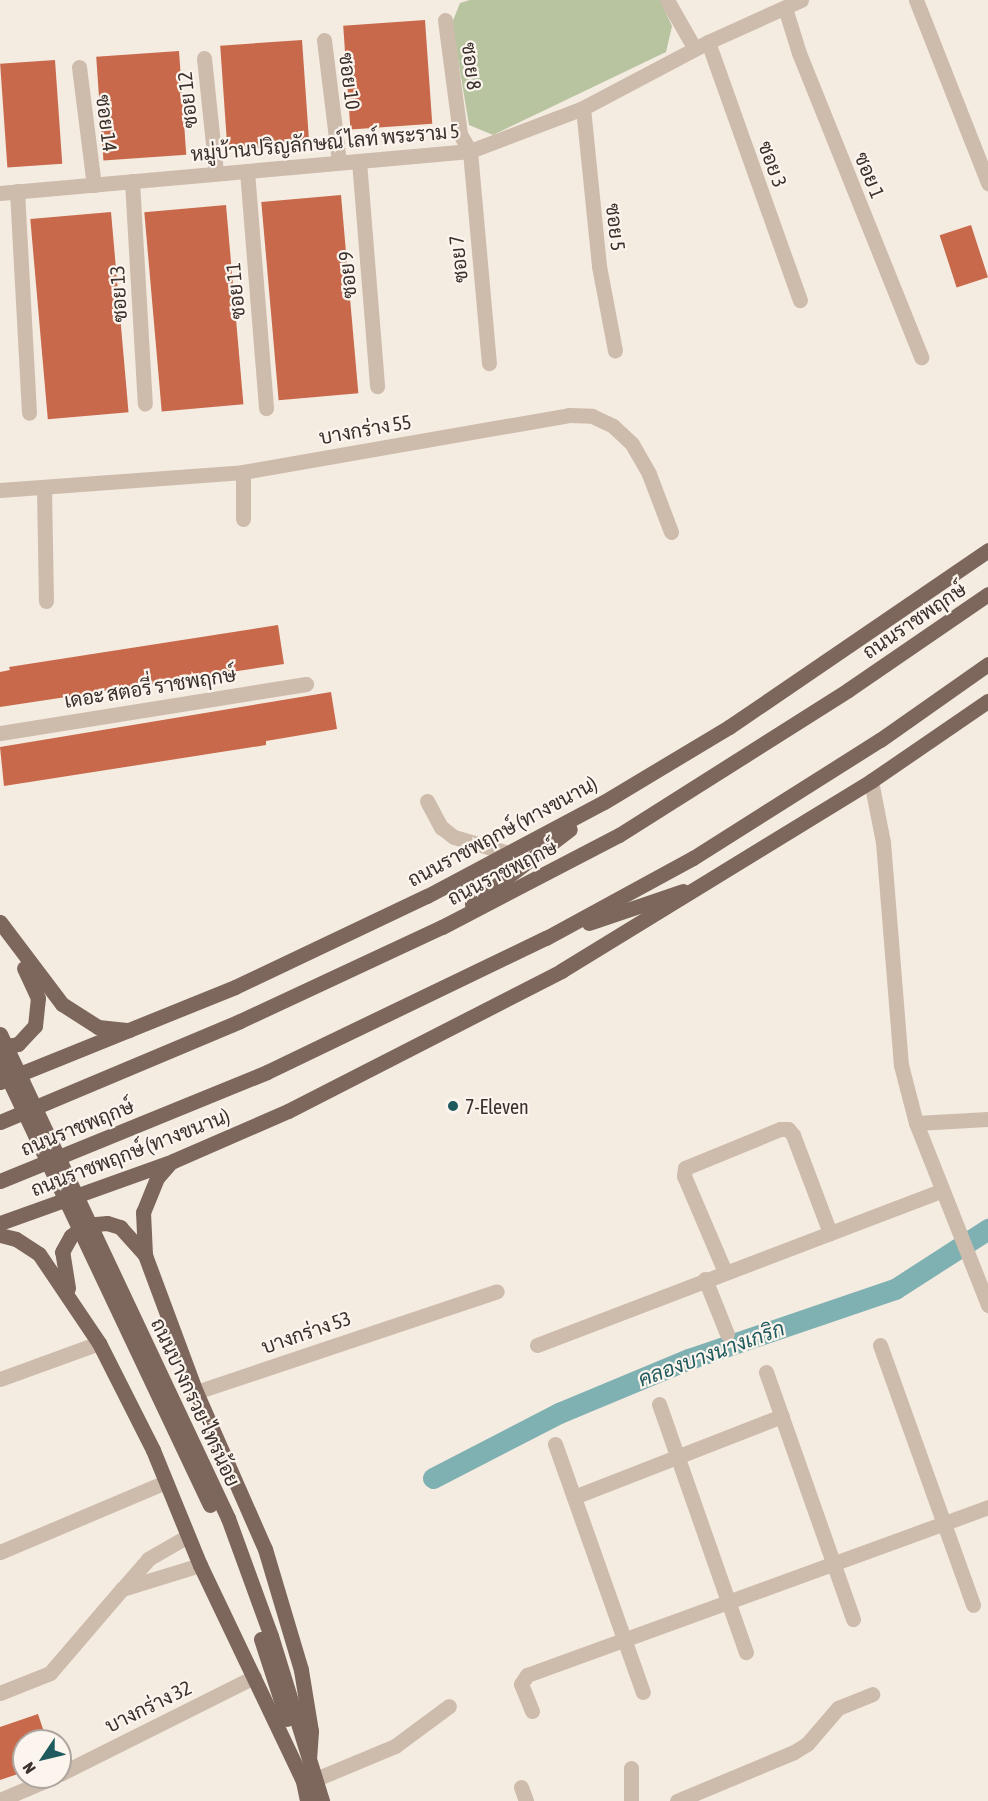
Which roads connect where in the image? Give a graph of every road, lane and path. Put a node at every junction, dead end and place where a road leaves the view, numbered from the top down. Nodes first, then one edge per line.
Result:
1 (667, 0) edge
2 (916, 0) edge
3 (793, 3) edge
4 (445, 20) dead end
5 (324, 40) dead end
6 (702, 46) junction
7 (204, 58) dead end
8 (79, 67) dead end
9 (583, 108) junction
10 (470, 151) junction
11 (359, 161) junction
12 (339, 162) junction
13 (247, 171) junction
14 (216, 173) junction
15 (132, 181) junction
16 (988, 183) edge
17 (94, 184) junction
18 (17, 191) junction
19 (0, 193) edge
20 (800, 300) dead end
21 (615, 351) dead end
22 (921, 357) dead end
23 (489, 363) dead end
24 (377, 386) dead end
25 (145, 404) dead end
26 (266, 408) dead end
27 (29, 413) dead end
28 (243, 472) junction
29 (44, 488) junction
30 (0, 490) edge
31 (243, 519) dead end
32 (671, 532) dead end
33 (988, 550) edge
34 (988, 594) edge
35 (46, 601) dead end
36 (988, 664) edge
37 (306, 684) dead end
38 (988, 701) edge
39 (0, 733) edge
40 (871, 781) junction
41 (427, 801) dead end
42 (604, 802) junction
43 (508, 853) junction
44 (708, 882) junction
45 (0, 922) edge
46 (0, 927) edge
47 (442, 927) junction
48 (546, 938) junction
49 (132, 1031) junction
50 (0, 1034) edge
51 (0, 1047) edge
52 (0, 1061) edge
53 (0, 1082) edge
54 (988, 1119) edge
55 (0, 1122) edge
56 (916, 1124) junction
57 (172, 1161) junction
58 (0, 1181) edge
59 (941, 1191) junction
60 (0, 1223) edge
61 (830, 1233) junction
62 (0, 1235) edge
63 (145, 1255) junction
64 (724, 1272) junction
65 (705, 1279) junction
66 (497, 1290) dead end
67 (75, 1305) junction
68 (988, 1305) edge
69 (727, 1334) dead end
70 (99, 1343) junction
71 (537, 1345) dead end
72 (880, 1345) dead end
73 (766, 1372) dead end
74 (0, 1379) edge
75 (196, 1392) junction
76 (659, 1404) dead end
77 (782, 1416) junction
78 (555, 1444) dead end
79 (678, 1456) junction
80 (166, 1482) junction
81 (574, 1497) junction
82 (988, 1507) edge
83 (943, 1523) junction
84 (188, 1536) junction
85 (0, 1552) edge
86 (833, 1562) junction
87 (200, 1564) junction
88 (122, 1589) junction
89 (728, 1600) junction
90 (974, 1605) dead end
91 (854, 1620) dead end
92 (266, 1637) junction
93 (624, 1637) junction
94 (747, 1652) dead end
95 (254, 1677) junction
96 (643, 1692) dead end
97 (0, 1693) edge
98 (872, 1694) dead end
99 (449, 1706) dead end
100 (532, 1711) dead end
101 (309, 1757) junction
102 (72, 1768) edge
103 (631, 1768) dead end
104 (309, 1779) junction
105 (26, 1789) edge
106 (0, 1800) edge
107 (310, 1801) edge
108 (631, 1801) edge
109 (677, 1801) edge

1 - 6 street, ซอย 3
2 - 16 street
3 - 6 street, หมู่บ้านปริญลักษณ์ ไลท์ พระราม 5
3 - 22 street, ซอย 1
4 - 10 street, ซอย 8
5 - 12 street, ซอย 10
6 - 9 street, หมู่บ้านปริญลักษณ์ ไลท์ พระราม 5
6 - 20 street, ซอย 3
7 - 14 street, ซอย 12
8 - 17 street, ซอย 14
9 - 10 street, หมู่บ้านปริญลักษณ์ ไลท์ พระราม 5
9 - 21 street, ซอย 5
10 - 11 street, หมู่บ้านปริญลักษณ์ ไลท์ พระราม 5
10 - 23 street, ซอย 7
11 - 12 street, หมู่บ้านปริญลักษณ์ ไลท์ พระราม 5
11 - 24 street, ซอย 9
12 - 13 street, หมู่บ้านปริญลักษณ์ ไลท์ พระราม 5
13 - 14 street, หมู่บ้านปริญลักษณ์ ไลท์ พระราม 5
13 - 26 street, ซอย 11
14 - 15 street, หมู่บ้านปริญลักษณ์ ไลท์ พระราม 5
15 - 17 street, หมู่บ้านปริญลักษณ์ ไลท์ พระราม 5
15 - 25 street, ซอย 13
17 - 18 street, หมู่บ้านปริญลักษณ์ ไลท์ พระราม 5
18 - 19 street, หมู่บ้านปริญลักษณ์ ไลท์ พระราม 5
18 - 27 street
28 - 29 street, บางกร่าง 55
28 - 31 street
28 - 32 street, บางกร่าง 55
29 - 30 street, บางกร่าง 55
29 - 35 street
33 - 42 main road, ถนนราชพฤกษ์ (ทางขนาน)
34 - 47 main road, ถนนราชพฤกษ์
36 - 48 main road, ถนนราชพฤกษ์
37 - 39 street, เดอะ สตอรี่ ราชพฤกษ์
38 - 40 main road, ถนนราชพฤกษ์ (ทางขนาน)
40 - 44 main road, ถนนราชพฤกษ์ (ทางขนาน)
40 - 56 street
41 - 43 street
42 - 43 main road, ถนนราชพฤกษ์ (ทางขนาน)
42 - 47 main road
43 - 49 main road, ถนนราชพฤกษ์ (ทางขนาน)
44 - 48 main road
44 - 57 main road, ถนนราชพฤกษ์ (ทางขนาน)
45 - 49 main road
46 - 51 main road
47 - 55 main road, ถนนราชพฤกษ์
48 - 58 main road, ถนนราชพฤกษ์
49 - 53 main road, ถนนราชพฤกษ์ (ทางขนาน)
50 - 92 main road, ถนนบางกรวย-ไทรน้อย, bridge
52 - 92 main road, ถนนบางกรวย-ไทรน้อย, bridge
54 - 56 street
56 - 59 street
57 - 60 main road, ถนนราชพฤกษ์ (ทางขนาน)
57 - 63 main road
59 - 61 street
59 - 68 street
61 - 64 street
61 - 64 street
62 - 67 main road
63 - 67 main road
63 - 75 main road
64 - 65 street
65 - 69 street
65 - 71 street
66 - 75 street, บางกร่าง 53
67 - 70 main road
70 - 74 street
70 - 80 main road
72 - 83 street
73 - 77 street
75 - 101 main road
76 - 79 street
77 - 79 street
77 - 86 street
78 - 81 street
79 - 81 street
79 - 89 street
80 - 84 main road
80 - 85 street
81 - 93 street
82 - 83 street
83 - 86 street
83 - 90 street
84 - 87 main road
84 - 88 street
86 - 89 street
86 - 91 street
87 - 88 street
87 - 95 main road
88 - 97 street
89 - 93 street
89 - 94 street
92 - 101 main road, ถนนบางกรวย-ไทรน้อย
92 - 104 main road, ถนนบางกรวย-ไทรน้อย
93 - 96 street
93 - 100 street
95 - 102 street, บางกร่าง 32
95 - 104 main road
98 - 109 street
99 - 104 street
101 - 104 main road, ถนนบางกรวย-ไทรน้อย
103 - 108 street
104 - 107 main road, ถนนบางกรวย-ไทรน้อย
105 - 106 street

